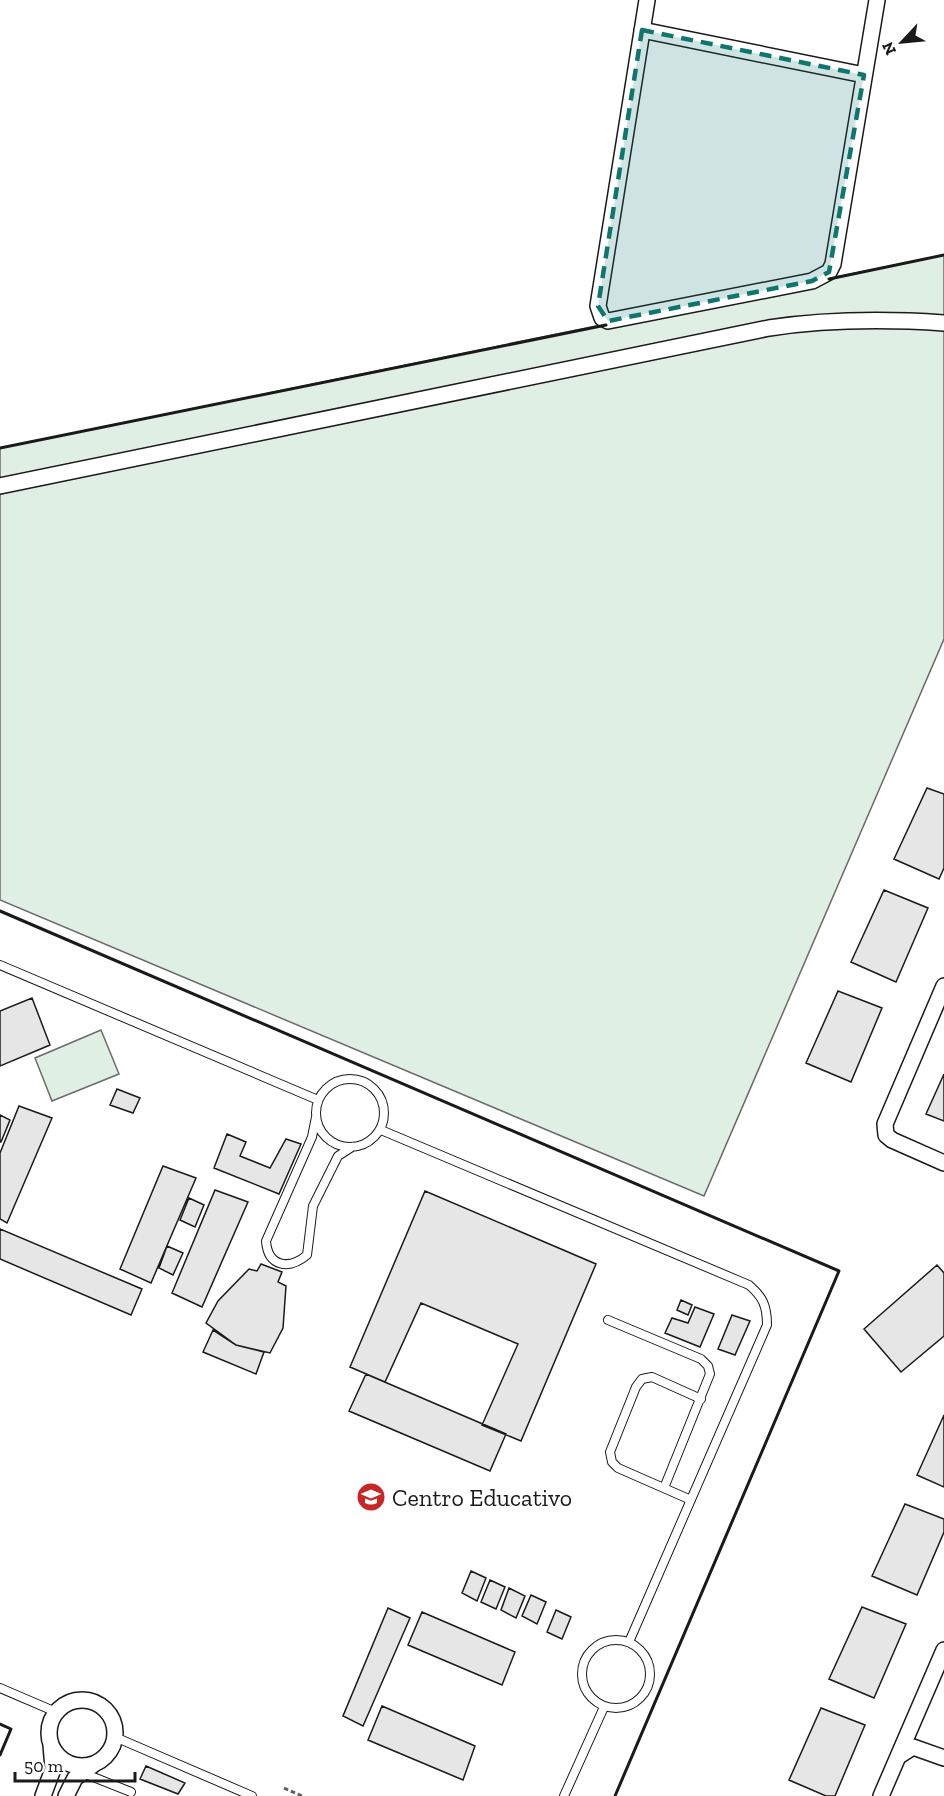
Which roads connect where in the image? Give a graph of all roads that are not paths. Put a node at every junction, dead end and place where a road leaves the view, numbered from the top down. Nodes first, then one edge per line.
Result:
1 (647, 0) edge
2 (877, 0) edge
3 (642, 30) junction
4 (864, 75) junction
5 (944, 324) edge
6 (0, 486) edge
7 (0, 965) edge
8 (944, 987) edge
9 (318, 1100) junction
10 (316, 1117) junction
11 (381, 1130) junction
12 (352, 1147) junction
13 (944, 1163) edge
14 (608, 1320) dead end
15 (701, 1399) junction
16 (663, 1488) junction
17 (691, 1500) junction
18 (629, 1642) junction
19 (944, 1650) edge
20 (0, 1688) edge
21 (604, 1707) junction
22 (56, 1712) junction
23 (912, 1724) junction
24 (115, 1737) junction
25 (51, 1745) junction
26 (924, 1750) junction
27 (899, 1756) junction
28 (944, 1758) edge
29 (98, 1762) junction
30 (82, 1772) junction
31 (131, 1792) dead end
32 (43, 1796) edge
33 (66, 1796) edge
34 (252, 1796) edge
35 (564, 1796) edge
36 (881, 1796) edge

1 - 3 street
2 - 4 street
3 - 4 street
3 - 4 street
5 - 6 street
7 - 9 lane
8 - 13 street
9 - 10 lane
9 - 11 lane
10 - 12 lane
10 - 12 lane
11 - 12 lane
11 - 17 lane
14 - 15 lane
15 - 16 lane
15 - 16 lane
16 - 17 lane
17 - 18 lane
18 - 21 lane
18 - 21 lane
19 - 23 street
20 - 22 lane
21 - 35 lane
22 - 24 street
22 - 25 street
23 - 26 street
23 - 27 street
24 - 29 street
24 - 34 lane
25 - 29 street
25 - 32 street
26 - 27 street
26 - 28 street
27 - 36 street
29 - 30 street
30 - 31 lane
30 - 33 street

